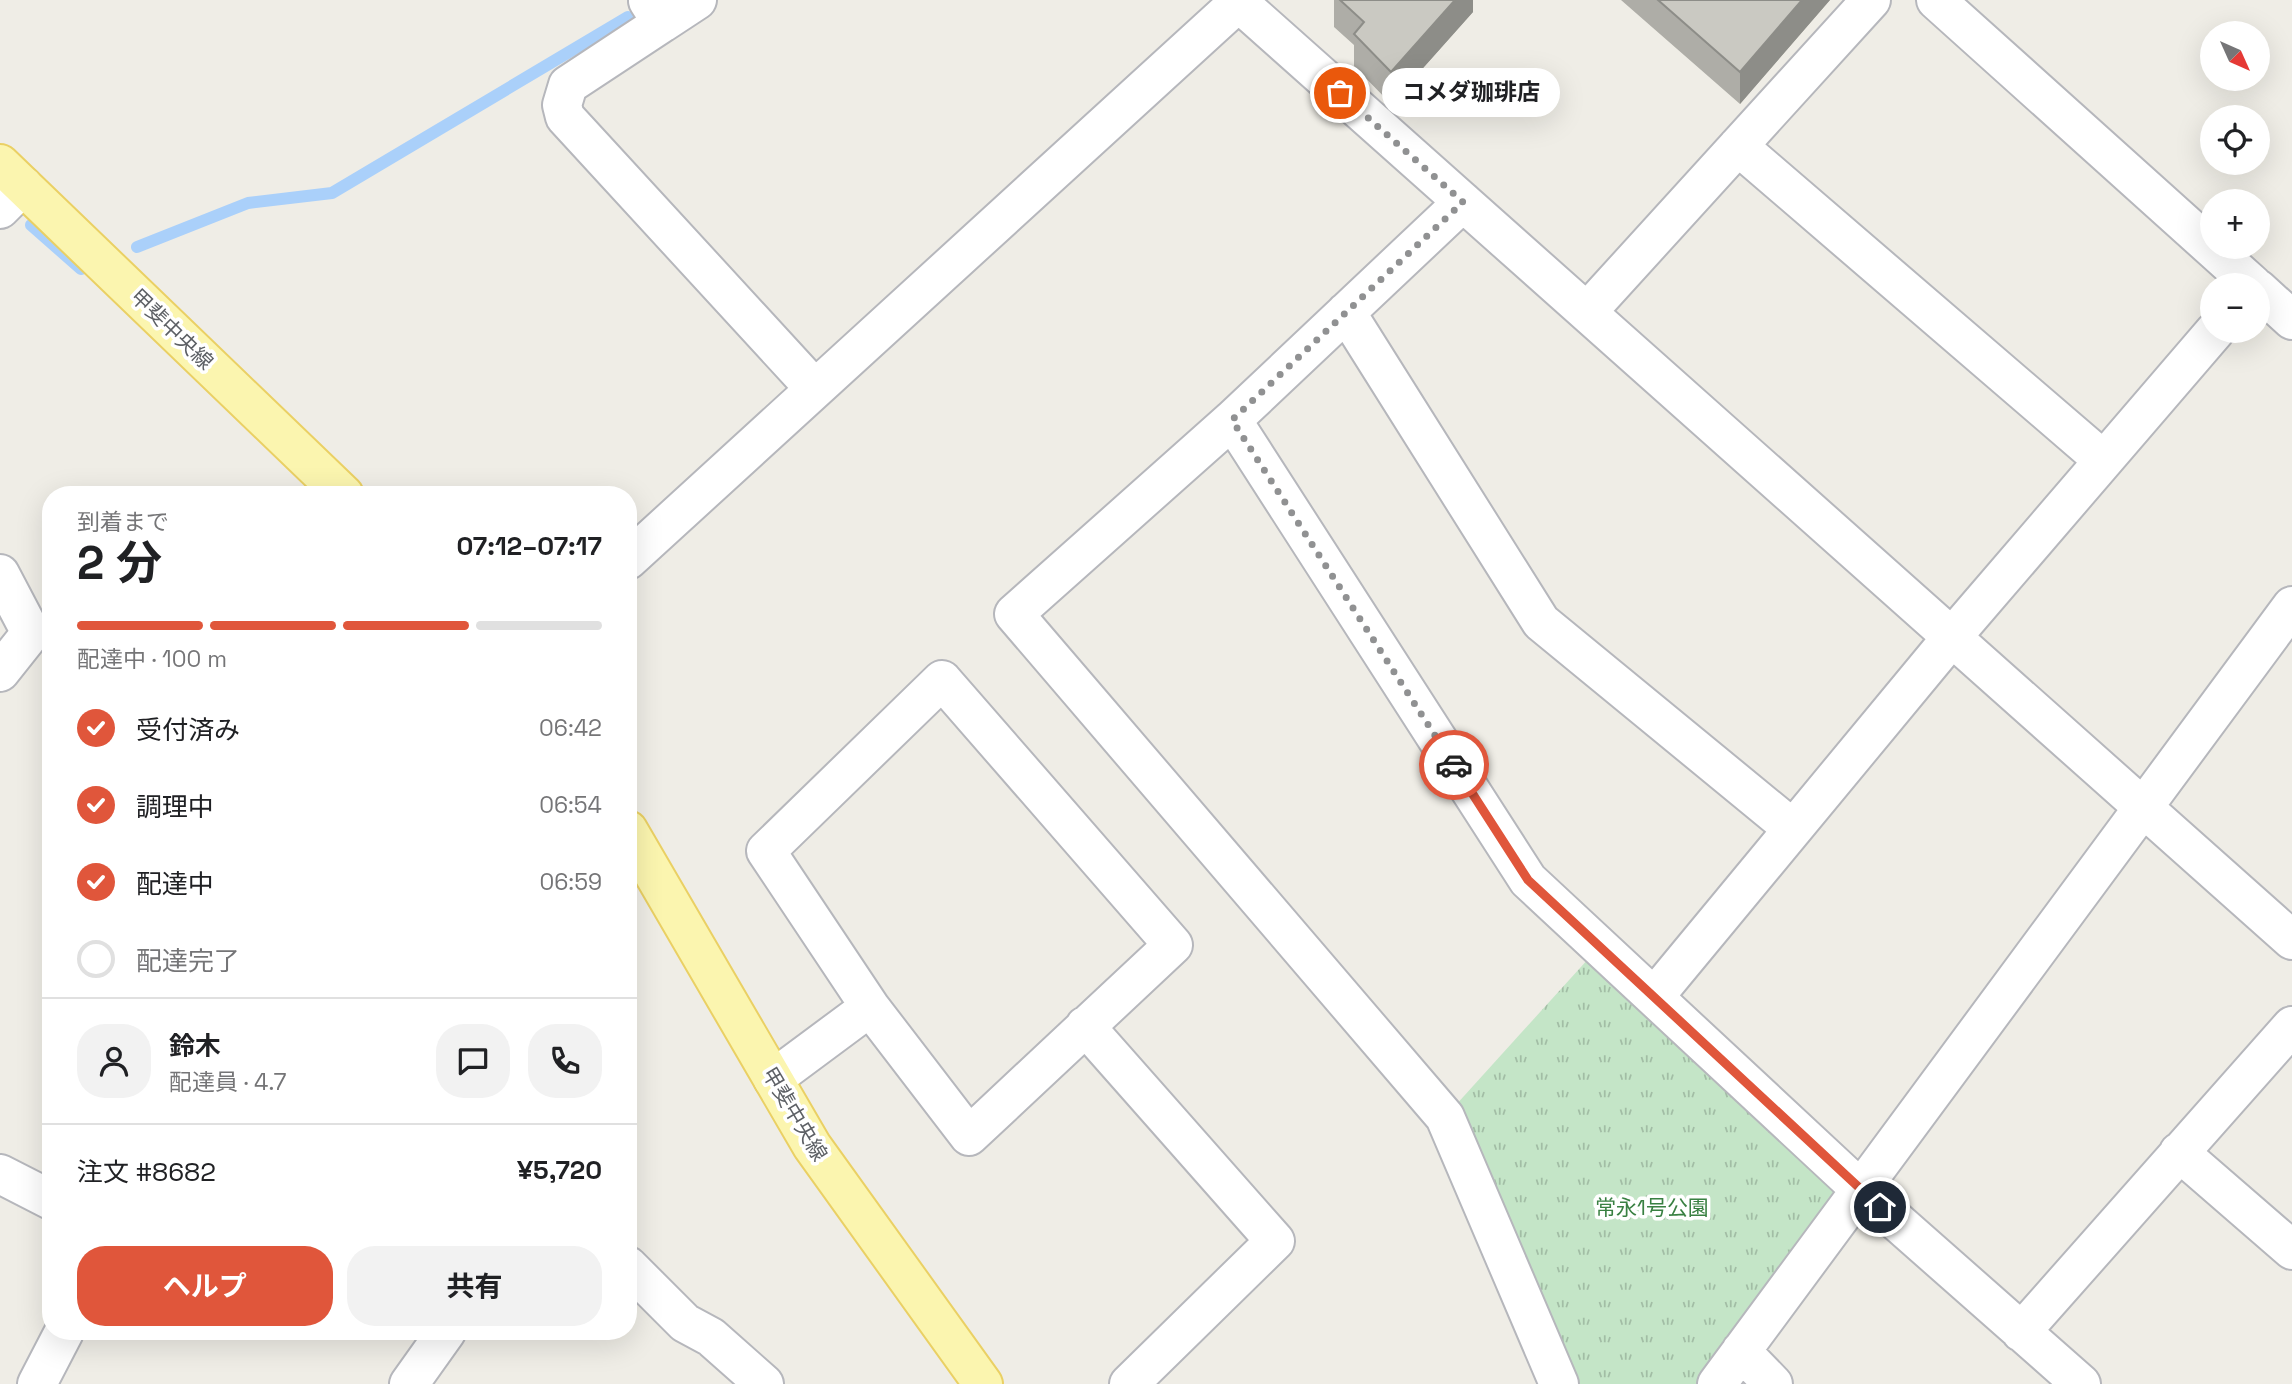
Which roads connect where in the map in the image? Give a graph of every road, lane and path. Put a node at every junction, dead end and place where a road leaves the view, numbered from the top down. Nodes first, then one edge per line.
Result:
1 (697, 0) edge
2 (1871, 0) edge
3 (1936, 0) edge
4 (1239, 1) edge
5 (655, 11) edge
6 (1738, 146) junction
7 (8, 186) edge
8 (1463, 202) junction
9 (2240, 273) edge
10 (2270, 300) edge
11 (1346, 312) junction
12 (1587, 312) junction
13 (2292, 320) edge
14 (2205, 343) edge
15 (815, 389) junction
16 (1232, 420) junction
17 (2104, 460) junction
18 (334, 486) edge
19 (637, 553) edge
20 (0, 574) edge
21 (2292, 606) edge
22 (1952, 637) junction
23 (0, 672) edge
24 (2144, 807) junction
25 (1793, 829) junction
26 (637, 845) edge
27 (2292, 940) edge
28 (1654, 997) junction
29 (870, 1007) junction
30 (1085, 1026) junction
31 (2292, 1026) edge
32 (773, 1079) junction
33 (2179, 1152) junction
34 (0, 1174) edge
35 (1860, 1189) junction
36 (42, 1195) edge
37 (2292, 1251) edge
38 (637, 1275) edge
39 (2021, 1332) junction
40 (60, 1340) edge
41 (440, 1340) edge
42 (1741, 1351) junction
43 (37, 1384) edge
44 (409, 1384) edge
45 (764, 1384) edge
46 (983, 1384) edge
47 (1129, 1384) edge
48 (1559, 1384) edge
49 (1717, 1384) edge
50 (1773, 1384) edge
51 (2081, 1384) edge

1 - 5 street
2 - 6 street
3 - 9 street
4 - 8 street
4 - 15 street
5 - 15 street
6 - 12 street
6 - 17 street
7 - 18 main road, 甲斐中央線
8 - 11 street
8 - 12 street
10 - 13 street
11 - 16 street
11 - 25 street
12 - 22 street
14 - 17 street
15 - 19 street
16 - 28 street
16 - 48 street
17 - 22 street
20 - 23 street
21 - 24 street
22 - 24 street
22 - 25 street
24 - 27 street
24 - 35 street
25 - 28 street
26 - 32 main road, 甲斐中央線
28 - 35 street
29 - 30 street
29 - 30 street
29 - 32 street
30 - 47 street
31 - 33 street
32 - 46 main road, 甲斐中央線
33 - 37 street
33 - 39 street
34 - 36 street
35 - 39 street
35 - 42 street
38 - 45 street
39 - 51 street
40 - 43 street
41 - 44 street
42 - 49 street
42 - 50 street

